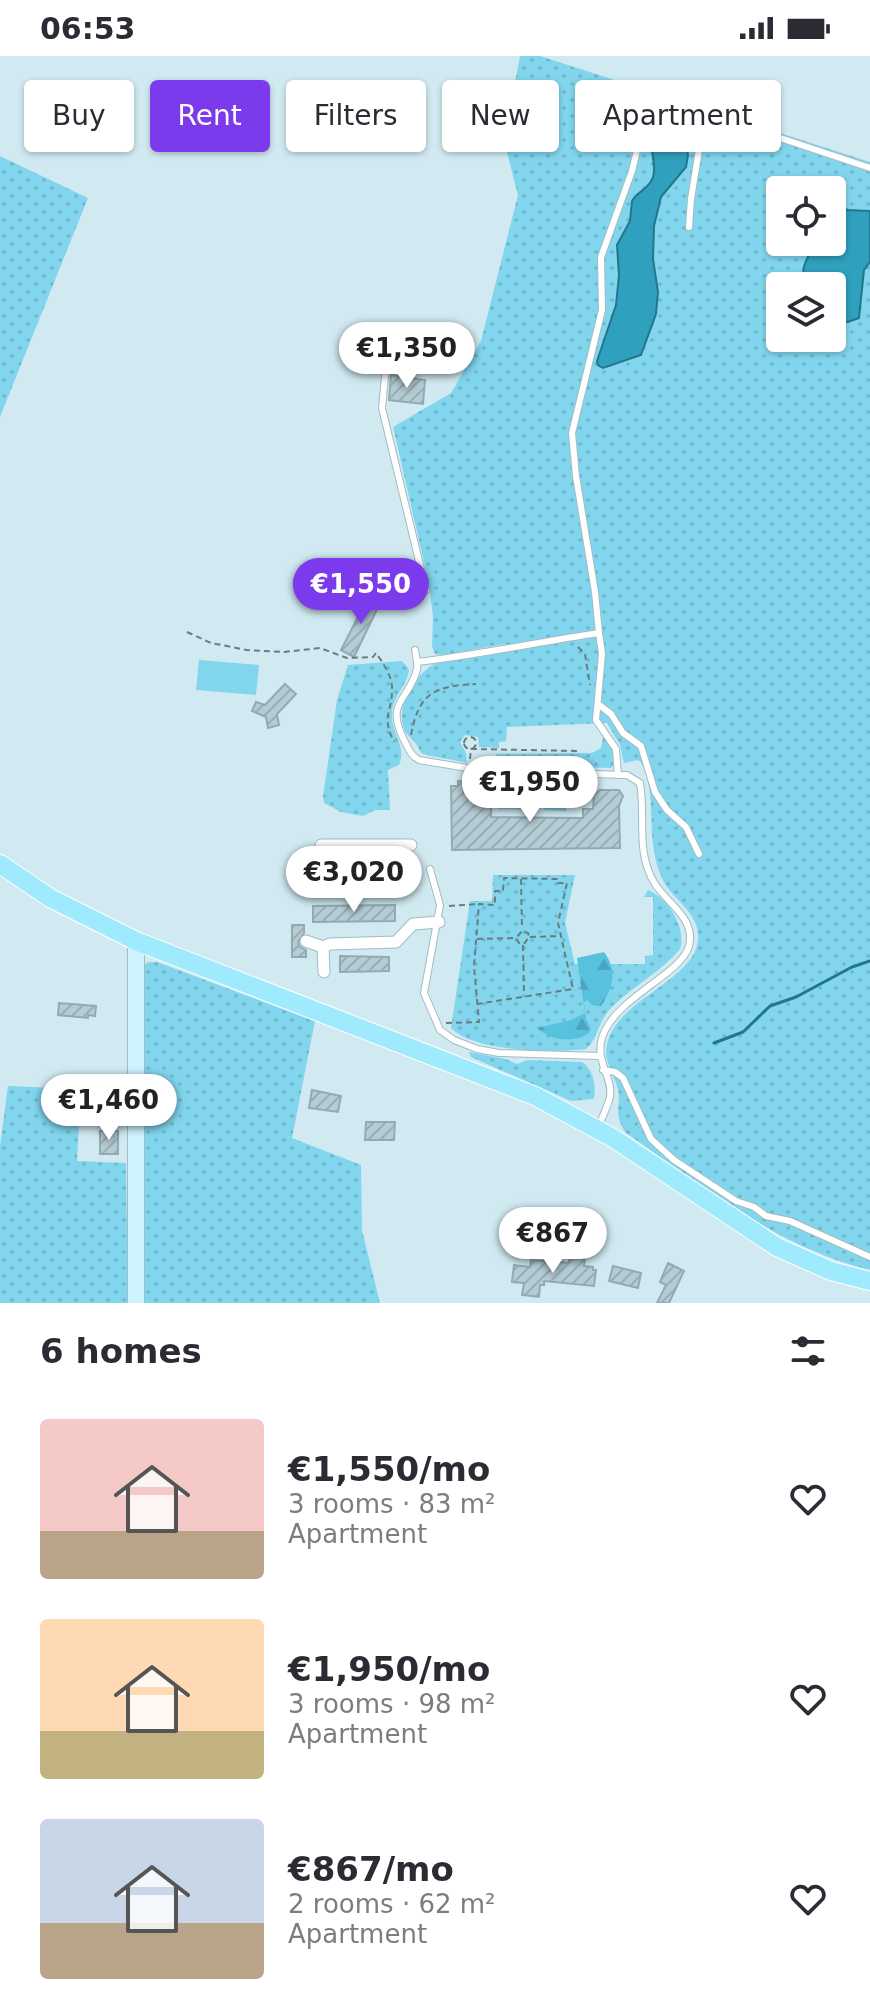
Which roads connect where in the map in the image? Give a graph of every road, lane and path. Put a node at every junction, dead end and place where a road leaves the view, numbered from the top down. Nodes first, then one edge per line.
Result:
1 (781, 138) edge
2 (637, 152) edge
3 (699, 152) edge
4 (870, 168) edge
5 (689, 227) dead end
6 (386, 366) dead end
7 (426, 590) dead end
8 (187, 632) dead end
9 (599, 633) junction
10 (565, 638) junction
11 (415, 650) dead end
12 (376, 653) dead end
13 (417, 662) junction
14 (476, 684) dead end
15 (598, 704) junction
16 (409, 748) junction
17 (579, 751) dead end
18 (469, 768) junction
19 (618, 775) junction
20 (321, 845) dead end
21 (411, 845) dead end
22 (699, 854) dead end
23 (0, 864) edge
24 (430, 869) dead end
25 (521, 878) junction
26 (479, 904) junction
27 (440, 906) junction
28 (439, 922) junction
29 (522, 931) junction
30 (561, 936) junction
31 (529, 937) junction
32 (516, 938) junction
33 (476, 939) junction
34 (136, 941) junction
35 (306, 941) dead end
36 (523, 944) junction
37 (323, 947) junction
38 (324, 972) dead end
39 (524, 997) junction
40 (477, 1004) junction
41 (438, 1026) junction
42 (600, 1056) junction
43 (603, 1070) junction
44 (598, 1129) junction
45 (870, 1257) edge
46 (870, 1281) edge
47 (136, 1303) edge

1 - 4 lane
2 - 9 lane
3 - 5 lane
6 - 7 lane
8 - 12 path
9 - 10 lane
9 - 15 lane
10 - 13 lane
10 - 15 path
11 - 13 lane
13 - 16 lane
14 - 16 path
15 - 19 lane
15 - 22 lane
16 - 18 lane
17 - 18 path
18 - 19 lane
19 - 42 lane
20 - 21 street
23 - 34 main road
24 - 27 lane
25 - 26 path
25 - 29 path
25 - 30 path
26 - 27 path
26 - 33 path
27 - 28 lane
28 - 37 street
28 - 41 lane
29 - 31 path
29 - 32 path
30 - 31 path
30 - 39 path
31 - 36 path
32 - 33 path
32 - 36 path
33 - 40 path
34 - 44 main road
34 - 47 street
35 - 37 street
36 - 39 path
37 - 38 street
39 - 40 path
40 - 41 path
41 - 42 lane
42 - 43 lane
43 - 44 lane
43 - 45 lane
44 - 46 main road

